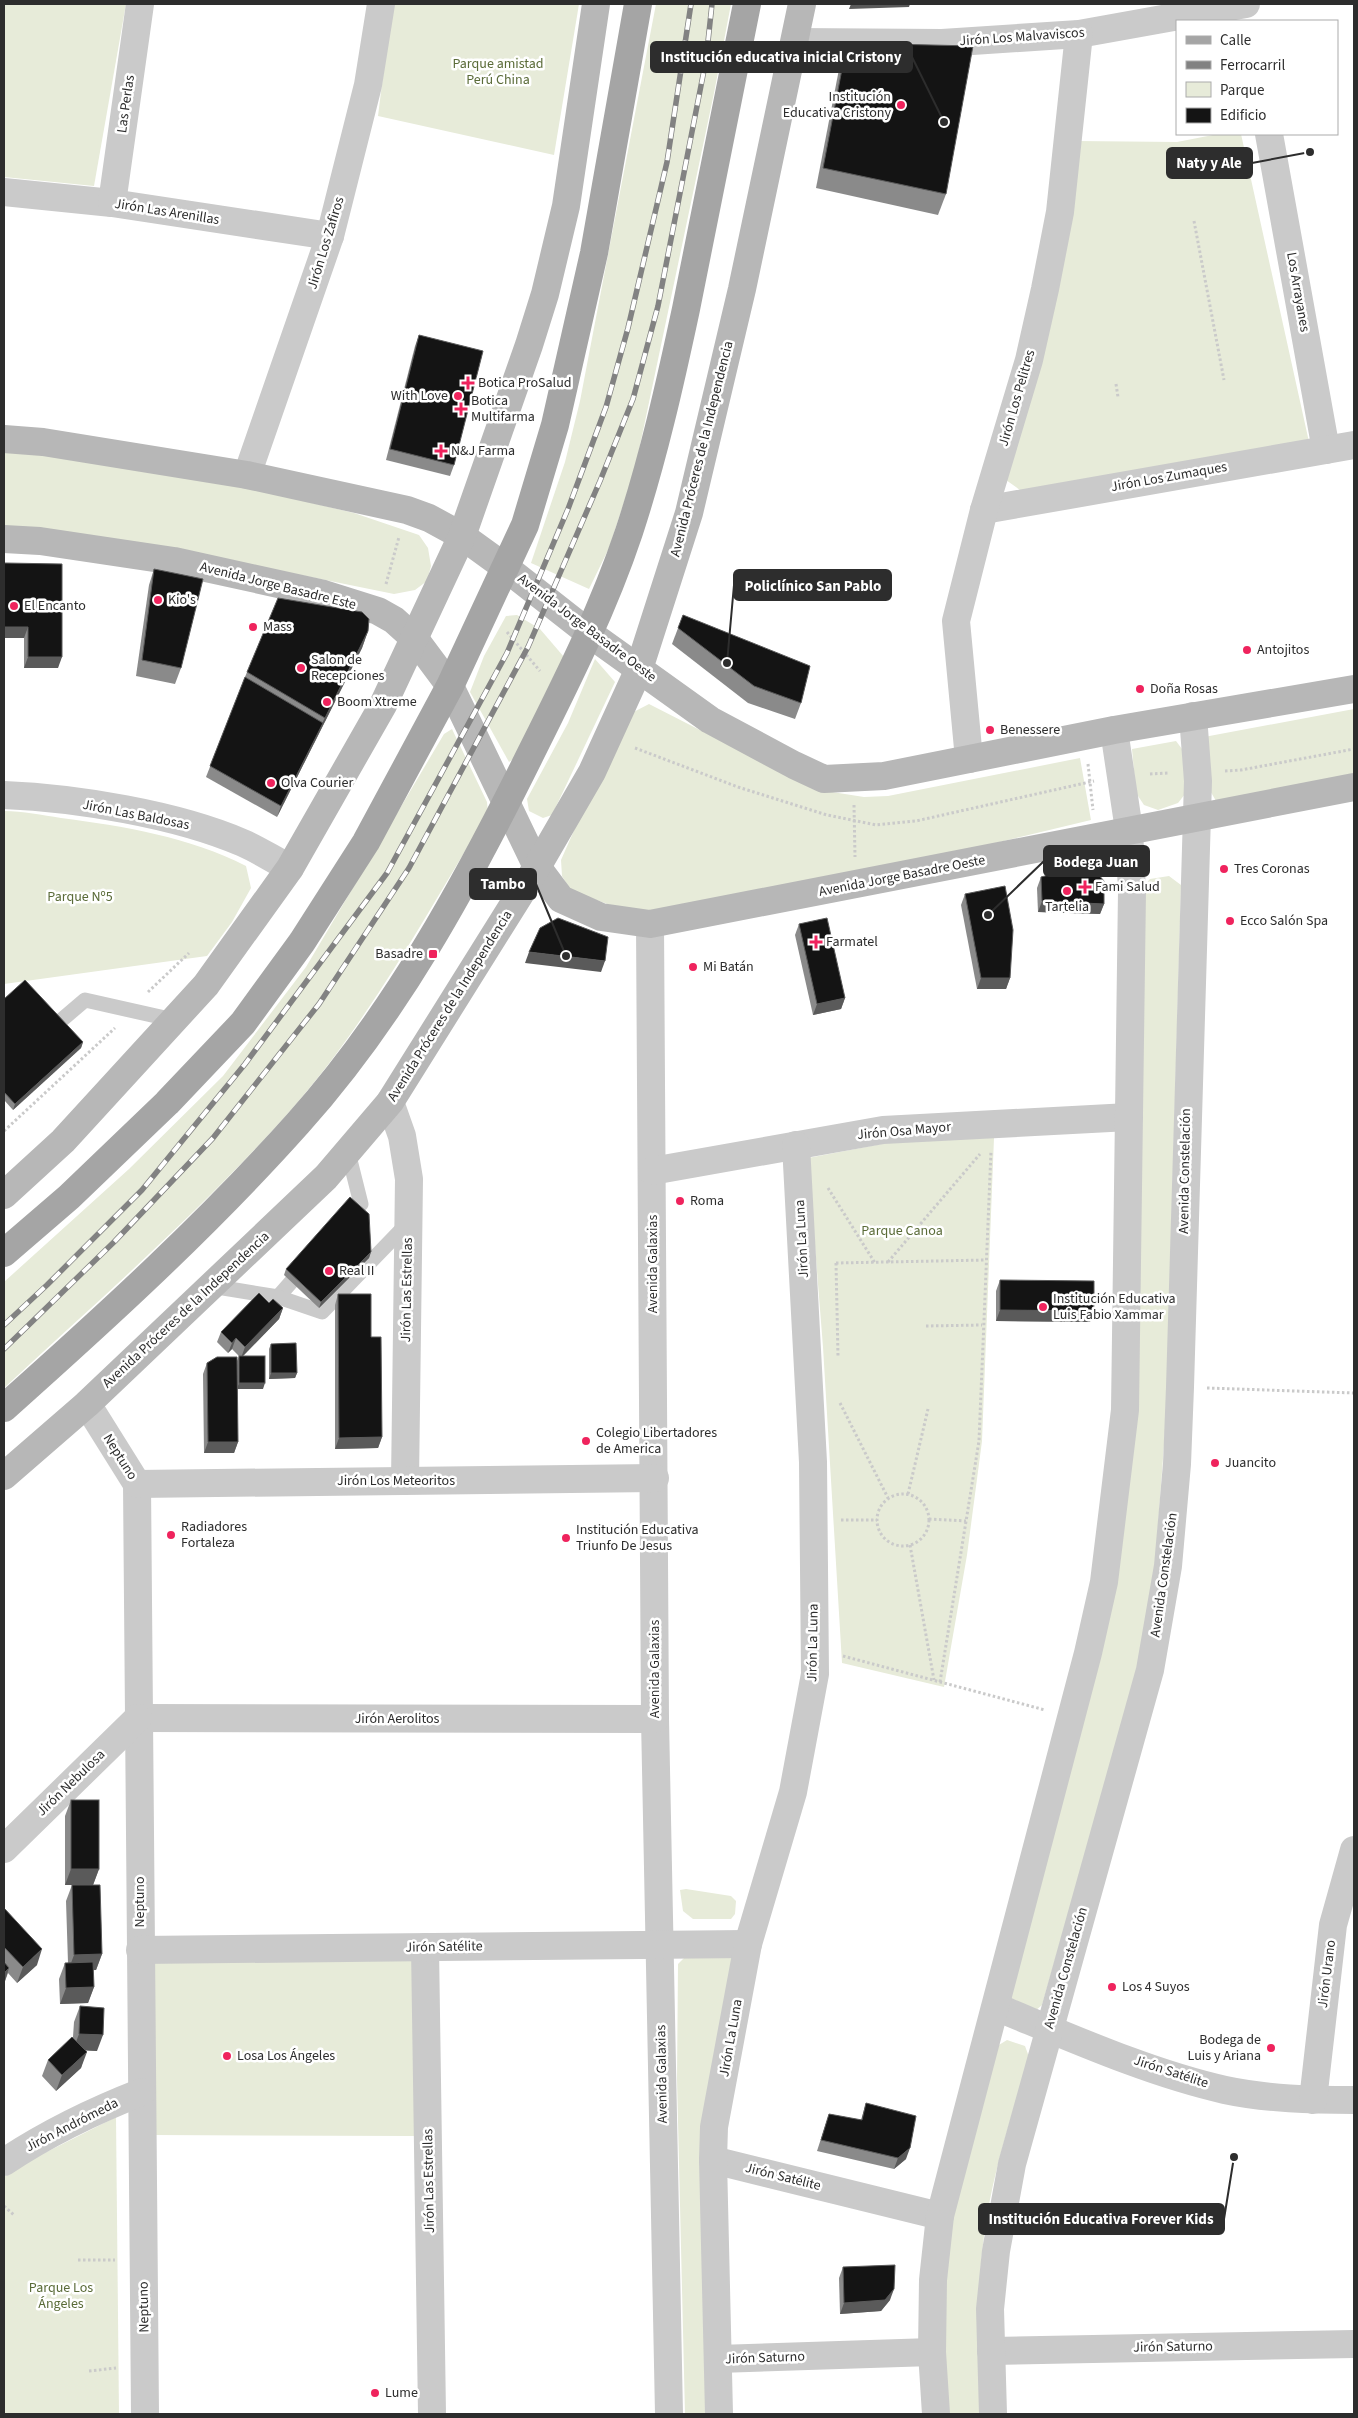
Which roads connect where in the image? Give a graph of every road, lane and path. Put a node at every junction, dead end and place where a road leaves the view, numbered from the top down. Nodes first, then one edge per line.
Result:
1 (140, 4) edge
2 (380, 4) edge
3 (596, 4) edge
4 (638, 4) edge
5 (747, 4) edge
6 (802, 4) edge
7 (1246, 4) edge
8 (1249, 20) edge
9 (1079, 34) junction
10 (795, 42) junction
11 (1269, 135) edge
12 (4, 192) edge
13 (112, 203) junction
14 (1194, 222) dead end
15 (330, 236) junction
16 (1224, 380) dead end
17 (1116, 384) dead end
18 (1118, 397) dead end
19 (4, 438) edge
20 (1354, 445) edge
21 (1326, 450) junction
22 (247, 475) junction
23 (984, 510) junction
24 (401, 529) dead end
25 (462, 536) junction
26 (4, 539) edge
27 (506, 568) junction
28 (386, 585) dead end
29 (590, 634) junction
30 (415, 639) junction
31 (639, 669) junction
32 (450, 686) junction
33 (1354, 690) edge
34 (1193, 716) junction
35 (1114, 730) junction
36 (1086, 756) dead end
37 (969, 759) junction
38 (853, 779) junction
39 (1354, 787) edge
40 (4, 794) edge
41 (506, 804) junction
42 (1195, 816) junction
43 (1094, 820) dead end
44 (1129, 830) junction
45 (538, 867) junction
46 (290, 868) junction
47 (855, 885) junction
48 (650, 924) junction
49 (189, 953) dead end
50 (147, 993) dead end
51 (174, 1020) junction
52 (58, 1023) edge
53 (117, 1026) dead end
54 (390, 1102) junction
55 (1129, 1117) junction
56 (4, 1131) edge
57 (992, 1141) dead end
58 (796, 1145) junction
59 (985, 1148) dead end
60 (348, 1152) junction
61 (652, 1171) junction
62 (828, 1187) dead end
63 (4, 1194) edge
64 (356, 1210) edge
65 (408, 1223) junction
66 (4, 1253) edge
67 (986, 1260) junction
68 (876, 1262) junction
69 (888, 1262) junction
70 (803, 1263) junction
71 (292, 1281) edge
72 (211, 1286) junction
73 (278, 1296) junction
74 (982, 1325) junction
75 (926, 1326) dead end
76 (1180, 1387) junction
77 (1354, 1393) edge
78 (839, 1403) dead end
79 (87, 1404) junction
80 (4, 1408) edge
81 (928, 1409) dead end
82 (4, 1476) edge
83 (655, 1478) junction
84 (405, 1481) junction
85 (137, 1484) junction
86 (908, 1494) junction
87 (888, 1498) junction
88 (929, 1519) junction
89 (841, 1520) dead end
90 (877, 1520) junction
91 (966, 1521) junction
92 (910, 1545) junction
93 (815, 1648) junction
94 (934, 1680) junction
95 (940, 1682) junction
96 (1072, 1717) junction
97 (138, 1718) junction
98 (655, 1719) junction
99 (4, 1849) edge
100 (1354, 1850) edge
101 (659, 1944) junction
102 (748, 1944) junction
103 (425, 1947) junction
104 (140, 1950) junction
105 (996, 2007) junction
106 (1049, 2029) junction
107 (142, 2092) junction
108 (1313, 2100) junction
109 (1354, 2100) edge
110 (713, 2160) junction
111 (4, 2162) edge
112 (4, 2206) edge
113 (15, 2216) dead end
114 (940, 2216) junction
115 (78, 2260) dead end
116 (143, 2260) junction
117 (1354, 2344) edge
118 (991, 2350) junction
119 (932, 2352) junction
120 (718, 2359) junction
121 (145, 2414) edge
122 (432, 2414) edge
123 (669, 2414) edge
124 (718, 2414) edge
125 (936, 2414) edge
126 (993, 2414) edge

1 - 13 street, Las Perlas
2 - 15 street, Jirón Los Zafiros
3 - 25 main road
4 - 27 main road
5 - 29 main road
6 - 10 main road, Avenida Próceres de la Independencia
7 - 8 street
7 - 9 street, Jirón Los Malvaviscos
9 - 10 street, Jirón Los Malvaviscos
9 - 23 street, Jirón Los Pelitres
10 - 31 main road, Avenida Próceres de la Independencia
11 - 21 street, Los Arrayanes
12 - 13 street, Jirón Las Arenillas
13 - 15 street, Jirón Las Arenillas
14 - 16 path
15 - 22 street, Jirón Los Zafiros
17 - 18 path
19 - 22 main road
20 - 21 street, Jirón Los Zumaques
21 - 23 street, Jirón Los Zumaques
22 - 25 main road
23 - 37 street, Jirón Los Pelitres
24 - 28 path
25 - 27 main road
25 - 30 main road
26 - 30 main road, Avenida Jorge Basadre Este
27 - 29 main road, Avenida Jorge Basadre Oeste
27 - 32 main road
29 - 31 main road, Avenida Jorge Basadre Oeste
29 - 41 main road
30 - 32 main road, Avenida Jorge Basadre Este
30 - 46 main road
31 - 38 main road, Avenida Jorge Basadre Oeste
31 - 45 main road, Avenida Próceres de la Independencia
32 - 41 main road, Avenida Jorge Basadre Este
32 - 66 main road
33 - 34 main road, Avenida Jorge Basadre Oeste
34 - 35 main road, Avenida Jorge Basadre Oeste
34 - 42 street, Avenida Constelación
35 - 37 main road, Avenida Jorge Basadre Oeste
35 - 44 street
36 - 43 path
37 - 38 main road, Avenida Jorge Basadre Oeste
38 - 47 path
39 - 42 main road, Avenida Jorge Basadre Oeste
40 - 46 street, Jirón Las Baldosas
41 - 45 main road, Avenida Jorge Basadre Oeste
41 - 80 main road
42 - 44 main road, Avenida Jorge Basadre Oeste
42 - 76 street, Avenida Constelación
44 - 47 main road, Avenida Jorge Basadre Oeste
44 - 55 street
45 - 48 main road, Avenida Jorge Basadre Oeste
45 - 54 main road, Avenida Próceres de la Independencia
46 - 51 main road
47 - 48 main road, Avenida Jorge Basadre Oeste
48 - 61 street, Avenida Galaxias
49 - 50 path
51 - 52 lane
51 - 63 main road
53 - 56 path
54 - 60 main road, Avenida Próceres de la Independencia
54 - 65 street, Jirón Las Estrellas
55 - 58 street, Jirón Osa Mayor
55 - 96 street
57 - 67 path
58 - 61 street, Jirón Osa Mayor
58 - 70 street, Jirón La Luna
59 - 69 path
60 - 64 lane
60 - 72 main road, Avenida Próceres de la Independencia
61 - 83 street, Avenida Galaxias
62 - 68 path
65 - 73 lane
65 - 84 street, Jirón Las Estrellas
67 - 69 path
67 - 74 path
68 - 69 path
68 - 70 path
70 - 93 street, Jirón La Luna
71 - 73 lane
72 - 73 lane
72 - 79 main road, Avenida Próceres de la Independencia
74 - 75 path
74 - 91 path
76 - 77 path
76 - 106 street, Avenida Constelación
78 - 87 path
79 - 82 main road, Avenida Próceres de la Independencia
79 - 85 street, Neptuno
81 - 86 path
83 - 84 street, Jirón Los Meteoritos
83 - 98 street, Avenida Galaxias
84 - 85 street, Jirón Los Meteoritos
85 - 97 street, Neptuno
86 - 87 path
86 - 88 path
87 - 90 path
88 - 91 path
88 - 92 path
89 - 90 path
90 - 92 path
91 - 95 path
92 - 94 path
93 - 94 path
93 - 102 street, Jirón La Luna
94 - 95 path
95 - 96 path
96 - 105 street
97 - 98 street, Jirón Aerolitos
97 - 99 street, Jirón Nebulosa
97 - 104 street, Neptuno
98 - 101 street, Avenida Galaxias
100 - 108 street, Jirón Urano
101 - 102 street, Jirón Satélite
101 - 103 street, Jirón Satélite
101 - 123 street, Avenida Galaxias
102 - 110 street, Jirón La Luna
103 - 104 street, Jirón Satélite
103 - 122 street, Jirón Las Estrellas
104 - 107 street, Neptuno
105 - 106 street, Jirón Satélite
105 - 114 street
106 - 108 street, Jirón Satélite
106 - 118 street, Avenida Constelación
107 - 111 street, Jirón Andrómeda
107 - 116 street, Neptuno
108 - 109 street, Jirón Satélite
110 - 114 street, Jirón Satélite
110 - 120 street
112 - 113 path
114 - 119 street
115 - 116 path
116 - 121 street, Neptuno
117 - 118 street, Jirón Saturno
118 - 126 street, Avenida Constelación
119 - 120 street, Jirón Saturno
119 - 125 street
120 - 124 street

